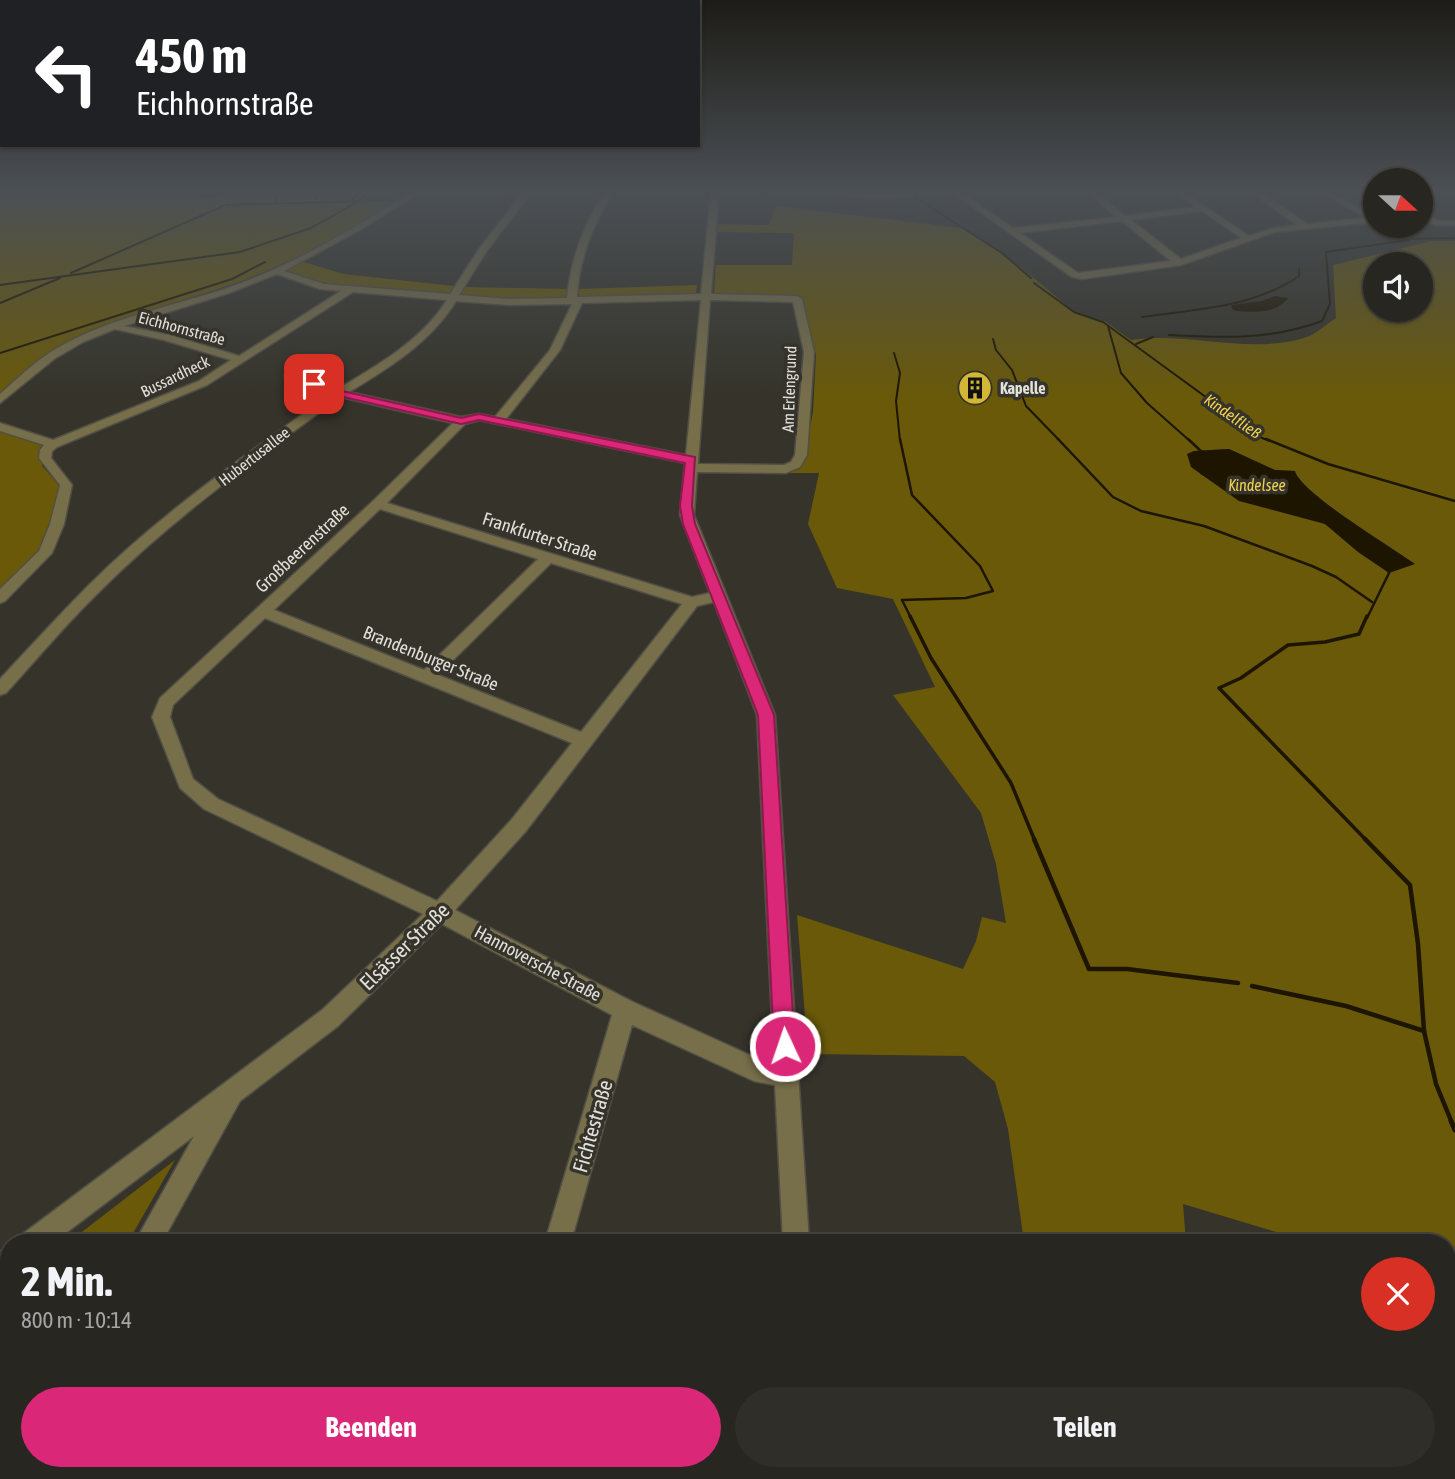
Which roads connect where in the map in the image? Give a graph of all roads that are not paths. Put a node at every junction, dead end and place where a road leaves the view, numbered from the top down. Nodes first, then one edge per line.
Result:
1 (297, 260) edge
2 (476, 260) edge
3 (580, 260) edge
4 (709, 260) edge
5 (1055, 260) edge
6 (1174, 260) edge
7 (1187, 260) edge
8 (1181, 262) junction
9 (276, 271) junction
10 (350, 290) junction
11 (706, 297) junction
12 (451, 299) junction
13 (575, 301) junction
14 (115, 327) junction
15 (241, 360) junction
16 (289, 376) dead end
17 (339, 393) junction
18 (0, 400) edge
19 (499, 420) junction
20 (461, 421) junction
21 (0, 427) edge
22 (53, 444) junction
23 (691, 464) junction
24 (378, 504) junction
25 (546, 559) junction
26 (718, 596) junction
27 (0, 598) edge
28 (692, 602) junction
29 (262, 611) junction
30 (426, 677) junction
31 (0, 689) edge
32 (166, 702) joint
33 (586, 740) junction
34 (440, 912) junction
35 (625, 1010) junction
36 (786, 1073) junction
37 (234, 1090) junction
38 (44, 1234) edge
39 (153, 1234) edge
40 (560, 1234) edge
41 (796, 1234) edge

1 - 9 street
2 - 12 street, Hubertusallee
3 - 13 street
4 - 11 street
5 - 8 street
6 - 8 street
7 - 8 street
9 - 10 street
9 - 14 street
10 - 12 street
10 - 15 street, Bussardheck
11 - 13 street
11 - 23 street
11 - 23 street, Am Erlengrund
12 - 13 street
12 - 17 street, Hubertusallee
13 - 19 street
14 - 15 street, Eichhornstraße
14 - 18 street
15 - 22 street, Bussardheck
16 - 17 street
17 - 20 street
17 - 31 street, Hubertusallee
19 - 20 street
19 - 23 street
20 - 24 street, Großbeerenstraße
21 - 22 street
22 - 27 street
23 - 26 street
24 - 25 street, Frankfurter Straße
24 - 29 street, Großbeerenstraße
25 - 28 street, Frankfurter Straße
25 - 30 street
26 - 28 street
26 - 36 street
28 - 33 street, Elsässer Straße
29 - 30 street, Brandenburger Straße
29 - 32 street, Großbeerenstraße
30 - 33 street, Brandenburger Straße
32 - 34 street, Hannoversche Straße
33 - 34 street, Elsässer Straße
34 - 35 street, Hannoversche Straße
34 - 37 street, Elsässer Straße
35 - 36 street, Hannoversche Straße
35 - 40 street, Fichtestraße
36 - 41 street
37 - 38 street, Elsässer Straße
37 - 39 street

